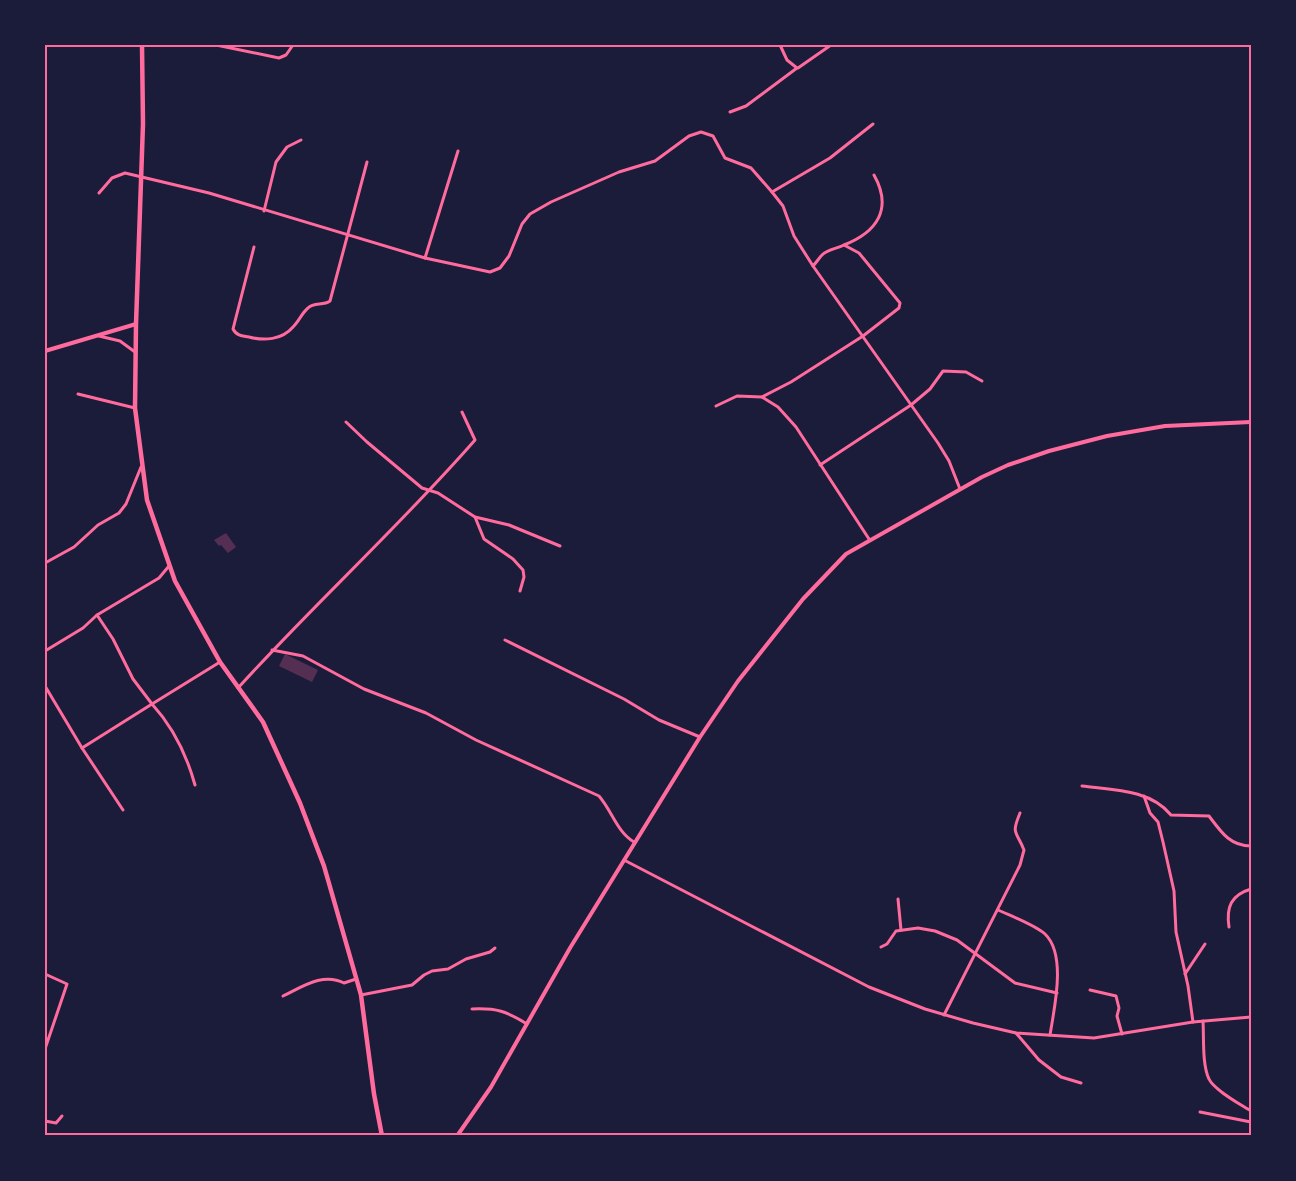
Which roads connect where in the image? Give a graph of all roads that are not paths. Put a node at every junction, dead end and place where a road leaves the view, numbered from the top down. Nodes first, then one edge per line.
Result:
1 (142, 45) edge
2 (216, 45) edge
3 (293, 45) edge
4 (780, 45) edge
5 (831, 45) edge
6 (797, 68) junction
7 (730, 112) dead end
8 (873, 124) dead end
9 (301, 140) dead end
10 (458, 152) dead end
11 (367, 162) dead end
12 (874, 175) dead end
13 (141, 176) junction
14 (772, 192) junction
15 (99, 193) dead end
16 (264, 211) junction
17 (348, 235) junction
18 (844, 245) junction
19 (254, 246) dead end
20 (424, 258) junction
21 (813, 266) junction
22 (136, 324) junction
23 (98, 336) junction
24 (863, 336) junction
25 (45, 351) edge
26 (135, 352) junction
27 (982, 381) dead end
28 (78, 394) dead end
29 (762, 397) junction
30 (911, 405) junction
31 (716, 406) dead end
32 (135, 408) junction
33 (462, 412) dead end
34 (346, 422) dead end
35 (1251, 422) edge
36 (820, 465) junction
37 (142, 466) junction
38 (430, 490) junction
39 (960, 490) junction
40 (475, 517) junction
41 (870, 539) junction
42 (560, 546) dead end
43 (45, 563) edge
44 (170, 565) junction
45 (520, 591) dead end
46 (97, 615) junction
47 (505, 640) dead end
48 (273, 650) junction
49 (45, 651) edge
50 (220, 662) junction
51 (45, 686) edge
52 (238, 688) junction
53 (152, 704) junction
54 (700, 737) junction
55 (82, 748) junction
56 (195, 786) dead end
57 (1082, 786) dead end
58 (1144, 796) junction
59 (123, 810) dead end
60 (1020, 813) dead end
61 (634, 842) junction
62 (1251, 846) edge
63 (623, 860) junction
64 (1251, 889) edge
65 (898, 899) dead end
66 (998, 910) junction
67 (1229, 927) dead end
68 (901, 930) junction
69 (1205, 944) dead end
70 (881, 947) dead end
71 (495, 948) dead end
72 (975, 953) junction
73 (45, 974) edge
74 (1185, 974) junction
75 (357, 978) junction
76 (1090, 990) dead end
77 (1057, 993) junction
78 (360, 994) junction
79 (283, 996) dead end
80 (472, 1009) dead end
81 (944, 1015) junction
82 (1251, 1017) edge
83 (1203, 1021) junction
84 (1193, 1022) junction
85 (527, 1024) junction
86 (1016, 1033) junction
87 (1122, 1034) junction
88 (1050, 1035) junction
89 (45, 1049) edge
90 (1081, 1083) dead end
91 (1251, 1111) edge
92 (1200, 1112) dead end
93 (62, 1116) dead end
94 (45, 1121) edge
95 (1251, 1122) edge
96 (382, 1136) edge
97 (457, 1136) edge

1 - 13 main road
2 - 3 street
4 - 6 street
5 - 6 street
6 - 7 street
8 - 14 street
9 - 16 street
10 - 20 street
11 - 17 street
12 - 18 street
13 - 15 street
13 - 16 street
13 - 22 main road
14 - 20 street
14 - 21 street
16 - 17 street
17 - 19 street
17 - 20 street
18 - 21 street
18 - 24 street
21 - 24 street
22 - 23 street
22 - 26 main road
23 - 25 street
23 - 26 street
24 - 29 street
24 - 30 street
26 - 32 main road
27 - 30 street
28 - 32 street
29 - 31 street
29 - 36 street
30 - 36 street
30 - 39 street
32 - 37 main road
33 - 38 street
34 - 38 street
35 - 39 street
36 - 41 street
37 - 43 street
37 - 44 main road
38 - 40 street
38 - 48 street
39 - 41 street
40 - 42 street
40 - 45 street
41 - 54 street
44 - 46 street
44 - 50 main road
46 - 49 street
46 - 53 street
47 - 54 street
48 - 52 street
48 - 61 street
50 - 52 main road
50 - 53 street
51 - 55 street
52 - 75 main road
53 - 55 street
53 - 56 street
54 - 61 street
55 - 59 street
57 - 58 street
58 - 62 street
58 - 74 street
60 - 66 street
61 - 63 street
63 - 81 street
63 - 85 street
64 - 67 street
65 - 68 street
66 - 72 street
66 - 77 street
68 - 70 street
68 - 72 street
69 - 74 street
71 - 78 street
72 - 77 street
72 - 81 street
73 - 89 street
74 - 84 street
75 - 78 main road
75 - 79 street
76 - 87 street
77 - 88 street
78 - 96 main road
80 - 85 street
81 - 86 street
82 - 83 street
83 - 84 street
83 - 91 street
84 - 87 street
85 - 97 street
86 - 88 street
86 - 90 street
87 - 88 street
92 - 95 street
93 - 94 street

